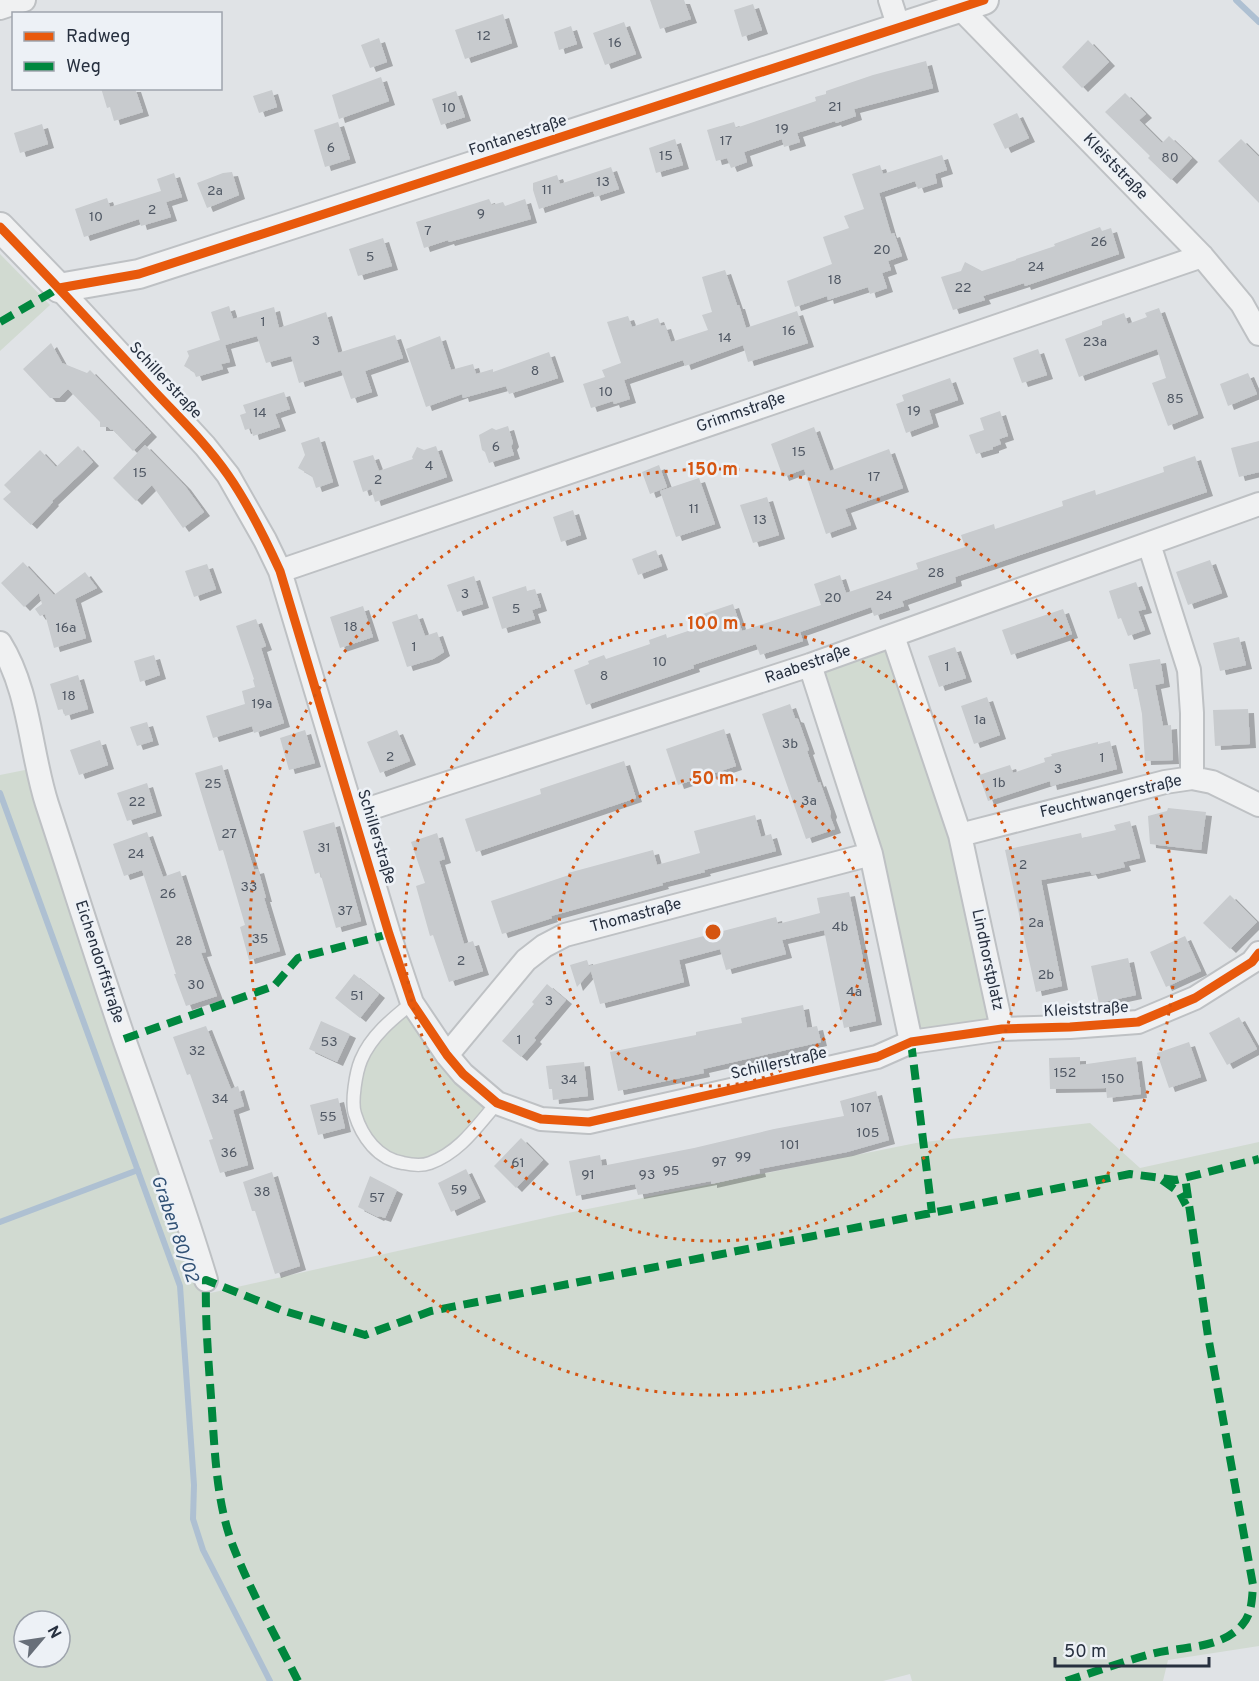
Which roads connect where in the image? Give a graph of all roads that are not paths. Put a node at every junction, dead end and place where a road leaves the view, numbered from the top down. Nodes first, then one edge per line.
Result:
1 (24, 0) edge
2 (890, 0) edge
3 (972, 4) edge
4 (0, 8) edge
5 (899, 28) junction
6 (0, 227) edge
7 (1202, 256) junction
8 (59, 288) junction
9 (1259, 334) edge
10 (1259, 504) edge
11 (1149, 544) junction
12 (280, 571) junction
13 (893, 636) junction
14 (0, 643) edge
15 (810, 664) junction
16 (1192, 778) junction
17 (1259, 805) edge
18 (353, 814) junction
19 (960, 835) junction
20 (871, 854) junction
21 (1259, 953) edge
22 (412, 1003) junction
23 (1002, 1029) junction
24 (911, 1042) junction
25 (447, 1055) junction
26 (497, 1102) junction
27 (206, 1280) dead end

1 - 4 street
2 - 5 street
3 - 5 street, Fontanestraße
3 - 7 street, Kleiststraße
5 - 8 street, Fontanestraße
6 - 8 street, Schillerstraße
7 - 9 street, Kleiststraße
7 - 12 street, Grimmstraße
8 - 12 street, Schillerstraße
10 - 11 street, Raabestraße
11 - 13 street, Raabestraße
11 - 16 street
12 - 18 street, Schillerstraße
13 - 15 street, Raabestraße
13 - 19 street, Lindhorstplatz
14 - 27 street, Eichendorffstraße
15 - 18 street, Raabestraße
15 - 20 street
16 - 17 street, Feuchtwangerstraße
16 - 19 street, Feuchtwangerstraße
18 - 22 street, Schillerstraße
19 - 23 street, Lindhorstplatz
20 - 24 street
20 - 25 street, Thomastraße
21 - 23 street, Kleiststraße
22 - 25 street, Schillerstraße
22 - 26 lane
23 - 24 street, Lindhorstplatz
24 - 26 street, Schillerstraße
25 - 26 street, Schillerstraße

